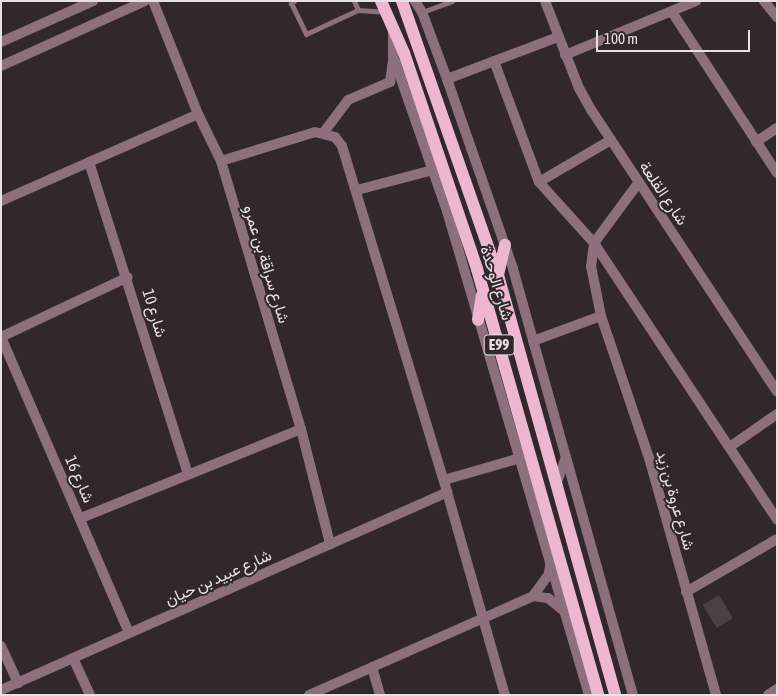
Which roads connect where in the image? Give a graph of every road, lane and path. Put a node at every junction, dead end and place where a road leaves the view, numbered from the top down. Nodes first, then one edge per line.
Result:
1 (93, 1) edge
2 (145, 1) edge
3 (152, 1) edge
4 (294, 1) edge
5 (354, 1) edge
6 (402, 1) edge
7 (415, 1) edge
8 (452, 1) edge
9 (545, 1) edge
10 (696, 1) edge
11 (764, 1) edge
12 (384, 7) edge
13 (358, 10) junction
14 (422, 12) junction
15 (672, 12) junction
16 (777, 18) edge
17 (393, 26) junction
18 (558, 37) junction
19 (1, 42) edge
20 (393, 56) junction
21 (565, 56) junction
22 (494, 61) junction
23 (1, 66) edge
24 (447, 79) junction
25 (198, 114) junction
26 (777, 128) edge
27 (324, 132) junction
28 (611, 140) junction
29 (756, 142) junction
30 (221, 161) junction
31 (89, 162) junction
32 (433, 170) junction
33 (777, 173) edge
34 (539, 182) junction
35 (639, 182) junction
36 (357, 190) junction
37 (1, 201) edge
38 (594, 243) junction
39 (505, 245) junction
40 (498, 275) junction
41 (128, 277) junction
42 (483, 290) junction
43 (601, 316) junction
44 (478, 320) junction
45 (1, 337) edge
46 (533, 341) junction
47 (777, 392) edge
48 (777, 414) edge
49 (300, 429) junction
50 (731, 446) junction
51 (566, 457) junction
52 (520, 458) junction
53 (188, 474) junction
54 (444, 480) junction
55 (556, 484) junction
56 (448, 492) junction
57 (81, 518) junction
58 (777, 520) edge
59 (777, 539) edge
60 (330, 544) junction
61 (550, 563) junction
62 (686, 592) junction
63 (533, 596) junction
64 (567, 614) junction
65 (483, 618) junction
66 (129, 633) junction
67 (1, 646) edge
68 (74, 658) junction
69 (372, 667) junction
70 (18, 683) junction
71 (1, 690) edge
72 (594, 694) edge
73 (90, 695) edge
74 (309, 695) edge
75 (380, 695) edge
76 (505, 695) edge
77 (615, 695) edge
78 (633, 695) edge
79 (716, 695) edge

1 - 19 street
2 - 23 street
3 - 25 street, شارع سراقة بن عمرو
4 - 13 lane
5 - 13 lane
6 - 40 main road, شارع الوحدة / E99
7 - 14 street
8 - 14 lane
9 - 18 street, شارع القلعة
10 - 15 street
11 - 16 street
12 - 13 lane
12 - 17 main road, شارع الوحدة / E99
14 - 24 street
15 - 21 street
15 - 29 street
17 - 20 street
17 - 42 main road, شارع الوحدة / E99
18 - 21 street, شارع القلعة
18 - 22 street
20 - 27 street
20 - 32 street
21 - 28 street, شارع القلعة
22 - 24 street
22 - 34 street
24 - 39 street
25 - 30 street, شارع سراقة بن عمرو
25 - 31 street
26 - 29 street
27 - 30 street
27 - 36 street
28 - 34 street
28 - 35 street, شارع القلعة
29 - 33 street
30 - 49 street, شارع سراقة بن عمرو
31 - 37 street
31 - 41 street, شارع 10
32 - 36 street
32 - 44 street
34 - 38 street
35 - 38 street
35 - 47 street, شارع القلعة
36 - 54 street
38 - 43 street, شارع عروة بن زيد
38 - 50 street
39 - 40 main road
39 - 46 street
40 - 55 main road, شارع الوحدة / E99
41 - 45 street
41 - 53 street, شارع 10
42 - 44 main road
42 - 72 main road, شارع الوحدة / E99
43 - 46 street
43 - 62 street, شارع عروة بن زيد
44 - 52 street
45 - 57 street, شارع 16
46 - 51 street
48 - 50 street
49 - 53 street
49 - 60 street, شارع سراقة بن عمرو
50 - 58 street
51 - 55 street
51 - 78 street
52 - 54 street
52 - 61 street
53 - 57 street
54 - 56 street
55 - 77 main road, شارع الوحدة / E99
56 - 60 street, شارع عبيد بن حيان
56 - 65 street
57 - 66 street, شارع 16
59 - 62 street
60 - 66 street, شارع عبيد بن حيان
61 - 63 street
61 - 64 street
62 - 79 street, شارع عروة بن زيد
63 - 64 street
63 - 65 street
64 - 72 street
65 - 69 street
65 - 76 street
66 - 68 street, شارع عبيد بن حيان
67 - 70 street
68 - 70 street, شارع عبيد بن حيان
68 - 73 street
69 - 74 street
69 - 75 street
70 - 71 street, شارع عبيد بن حيان

